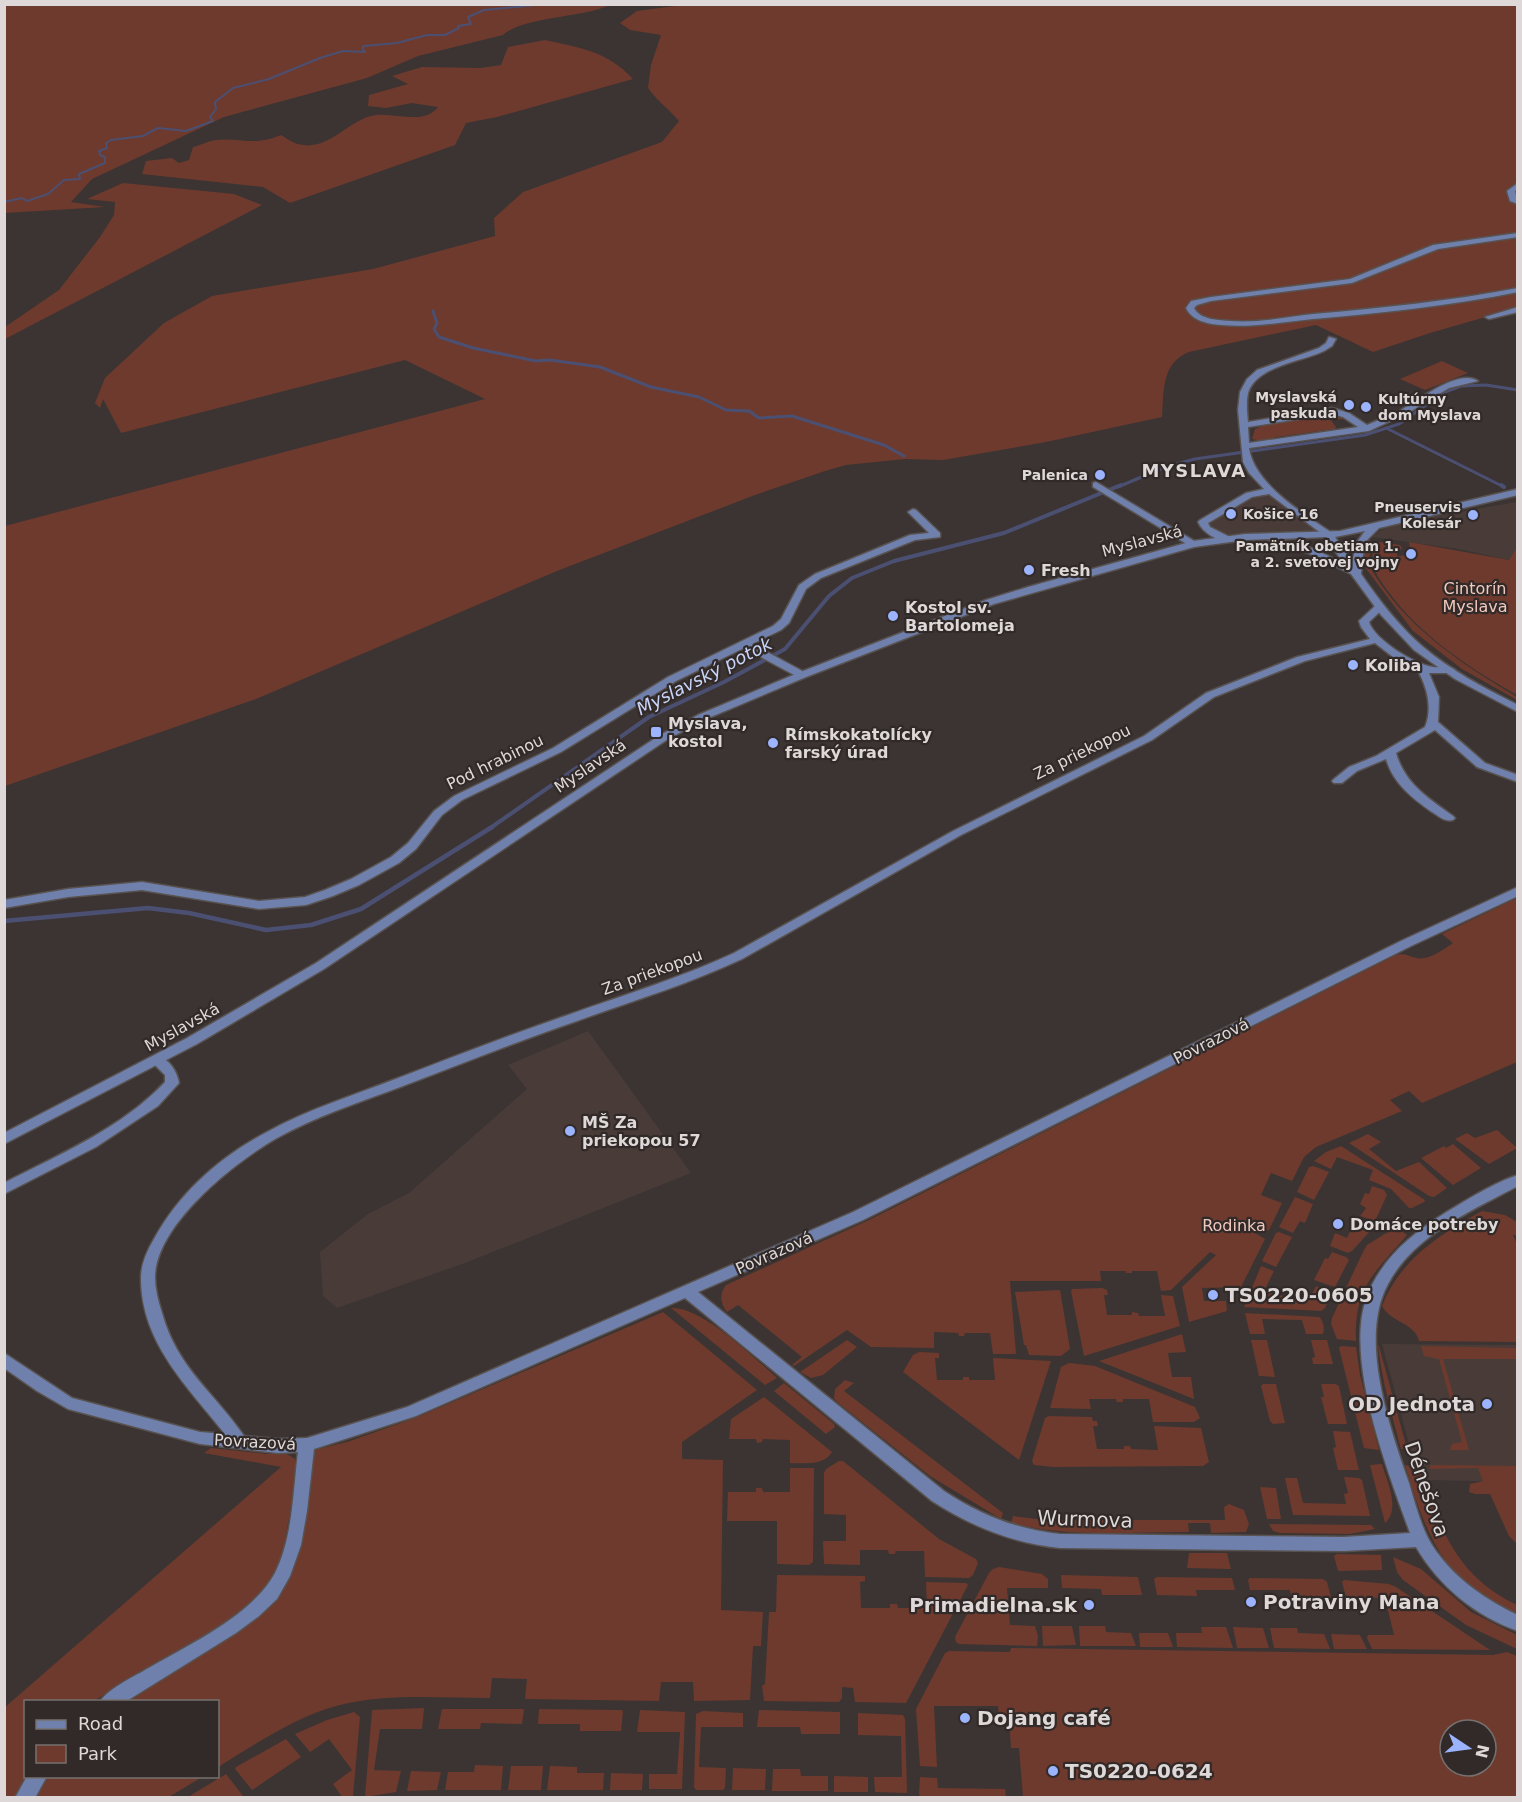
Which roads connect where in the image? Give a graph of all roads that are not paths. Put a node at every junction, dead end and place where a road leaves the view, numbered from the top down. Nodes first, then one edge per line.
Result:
1 (1518, 185) edge
2 (1518, 202) edge
3 (1518, 235) edge
4 (1518, 290) edge
5 (1518, 309) edge
6 (1490, 317) dead end
7 (1332, 339) dead end
8 (1474, 381) dead end
9 (1244, 425) junction
10 (1366, 429) junction
11 (1246, 450) junction
12 (1096, 485) dead end
13 (1271, 491) junction
14 (1518, 492) edge
15 (913, 512) dead end
16 (1384, 523) junction
17 (1329, 534) junction
18 (1245, 537) junction
19 (1227, 539) junction
20 (1193, 544) junction
21 (1357, 573) junction
22 (1380, 608) junction
23 (1376, 640) junction
24 (745, 644) junction
25 (1421, 667) junction
26 (1450, 670) junction
27 (802, 675) junction
28 (1518, 709) edge
29 (1432, 723) junction
30 (1390, 752) junction
31 (1518, 779) edge
32 (1338, 781) dead end
33 (1449, 818) dead end
34 (1518, 891) edge
35 (4, 904) edge
36 (157, 1060) junction
37 (4, 1139) edge
38 (1518, 1180) edge
39 (4, 1189) edge
40 (688, 1292) junction
41 (4, 1359) edge
42 (240, 1443) junction
43 (307, 1445) junction
44 (1419, 1540) junction
45 (1518, 1624) edge
46 (111, 1700) edge
47 (37, 1778) edge
48 (24, 1797) edge

1 - 2 street
3 - 4 street
5 - 6 street
7 - 9 street
8 - 10 street
9 - 10 street
9 - 11 street
10 - 11 street
11 - 13 street
12 - 20 street
13 - 17 street
13 - 19 street
14 - 16 street, Myslavská
15 - 24 street, Pod hrabinou
16 - 17 street, Myslavská
16 - 21 street
17 - 18 street, Myslavská
17 - 21 street
18 - 19 street, Myslavská
18 - 21 street, Myslavská
19 - 20 street, Myslavská
20 - 27 street, Myslavská
21 - 22 street
22 - 23 street
22 - 26 street
23 - 25 street
23 - 42 street, Za priekopou
24 - 27 street
24 - 35 street, Pod hrabinou
25 - 26 street
25 - 29 street
26 - 28 street
27 - 36 street, Myslavská
29 - 30 street
29 - 31 street
30 - 32 street
30 - 33 street
34 - 40 street, Povrazová
36 - 37 street, Myslavská
36 - 39 street
38 - 44 street, Dénešova
40 - 43 street, Povrazová
40 - 44 street, Wurmova
41 - 42 street, Povrazová
42 - 43 street, Povrazová
43 - 46 street
44 - 45 street, Dénešova
47 - 48 street

